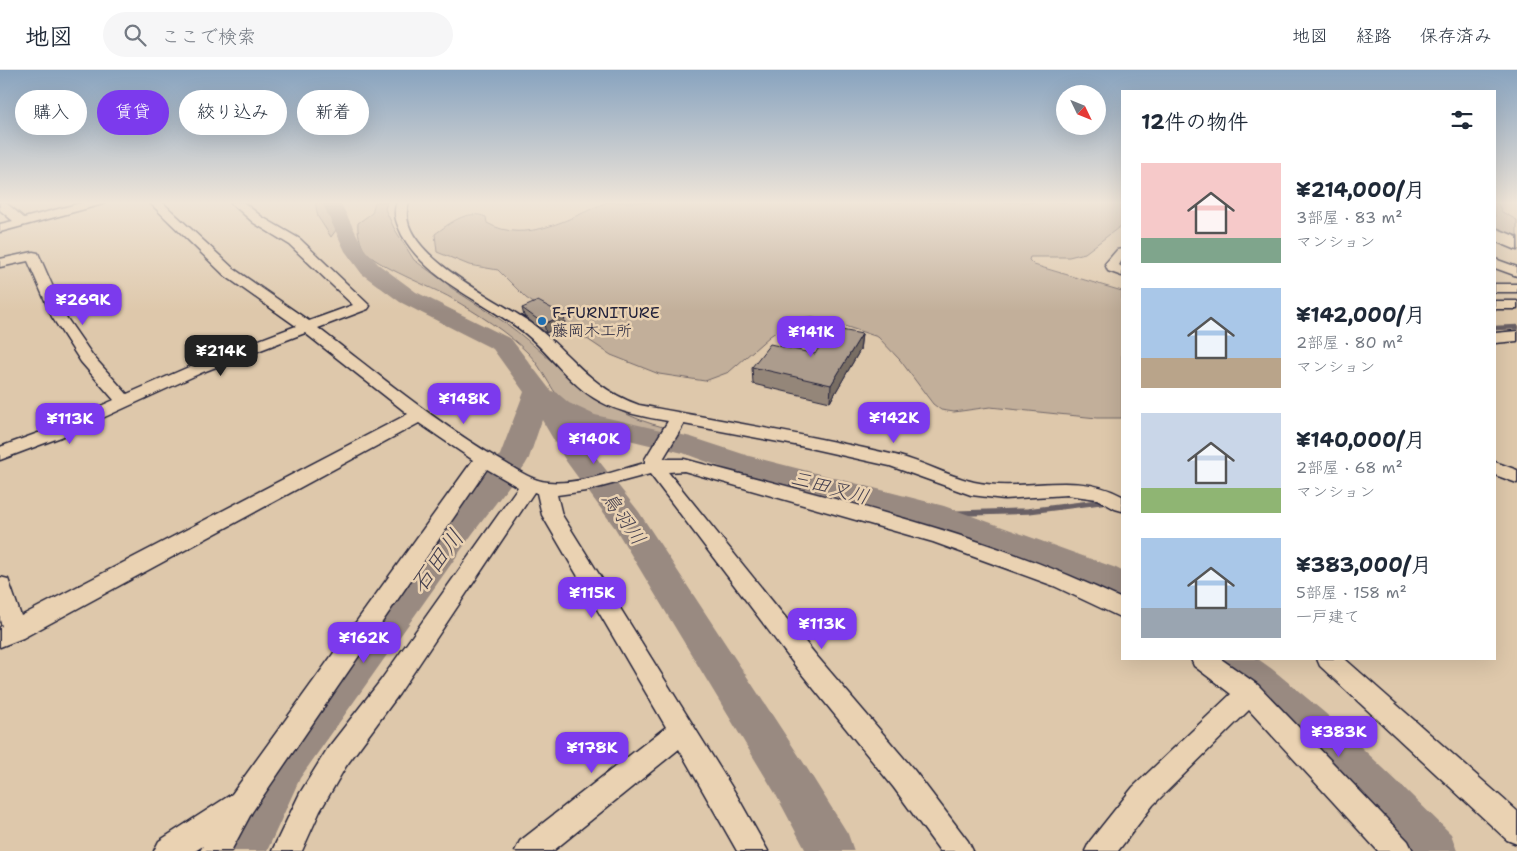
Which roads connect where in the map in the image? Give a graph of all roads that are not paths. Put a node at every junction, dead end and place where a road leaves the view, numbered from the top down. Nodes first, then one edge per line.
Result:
1 (194, 238) edge
2 (288, 238) edge
3 (410, 238) edge
4 (1505, 238) edge
5 (1517, 244) edge
6 (1496, 252) edge
7 (1121, 254) edge
8 (1517, 260) edge
9 (0, 263) edge
10 (1496, 264) edge
11 (1121, 272) edge
12 (1517, 272) edge
13 (1496, 288) edge
14 (1517, 288) edge
15 (1496, 305) edge
16 (1517, 305) edge
17 (306, 327) junction
18 (1517, 336) edge
19 (1496, 338) edge
20 (125, 402) junction
21 (420, 415) junction
22 (679, 420) junction
23 (0, 454) edge
24 (488, 461) junction
25 (648, 466) junction
26 (1496, 468) edge
27 (1517, 477) edge
28 (540, 486) junction
29 (1121, 504) edge
30 (0, 585) edge
31 (1121, 609) edge
32 (7, 634) edge
33 (1204, 660) edge
34 (1330, 660) edge
35 (1249, 693) junction
36 (681, 731) junction
37 (242, 803) junction
38 (1517, 830) edge
39 (169, 851) edge
40 (215, 851) edge
41 (287, 851) edge
42 (530, 851) edge
43 (752, 851) edge
44 (958, 851) edge
45 (1100, 851) edge
46 (1398, 851) edge

1 - 17 street
2 - 17 street
3 - 22 street
4 - 5 highway
6 - 8 highway
7 - 11 street
9 - 20 street
10 - 12 street
13 - 14 street
15 - 16 street
17 - 20 street
17 - 21 street
18 - 19 street
20 - 23 street
21 - 24 street
21 - 32 street
22 - 25 street
22 - 29 street
24 - 28 street
24 - 37 street
25 - 28 street
25 - 31 street
25 - 44 street
26 - 27 street
28 - 36 street
28 - 41 street
30 - 32 street
33 - 35 street
34 - 38 street
35 - 45 street
35 - 46 street
36 - 42 street
36 - 43 street
37 - 39 street
37 - 40 street

